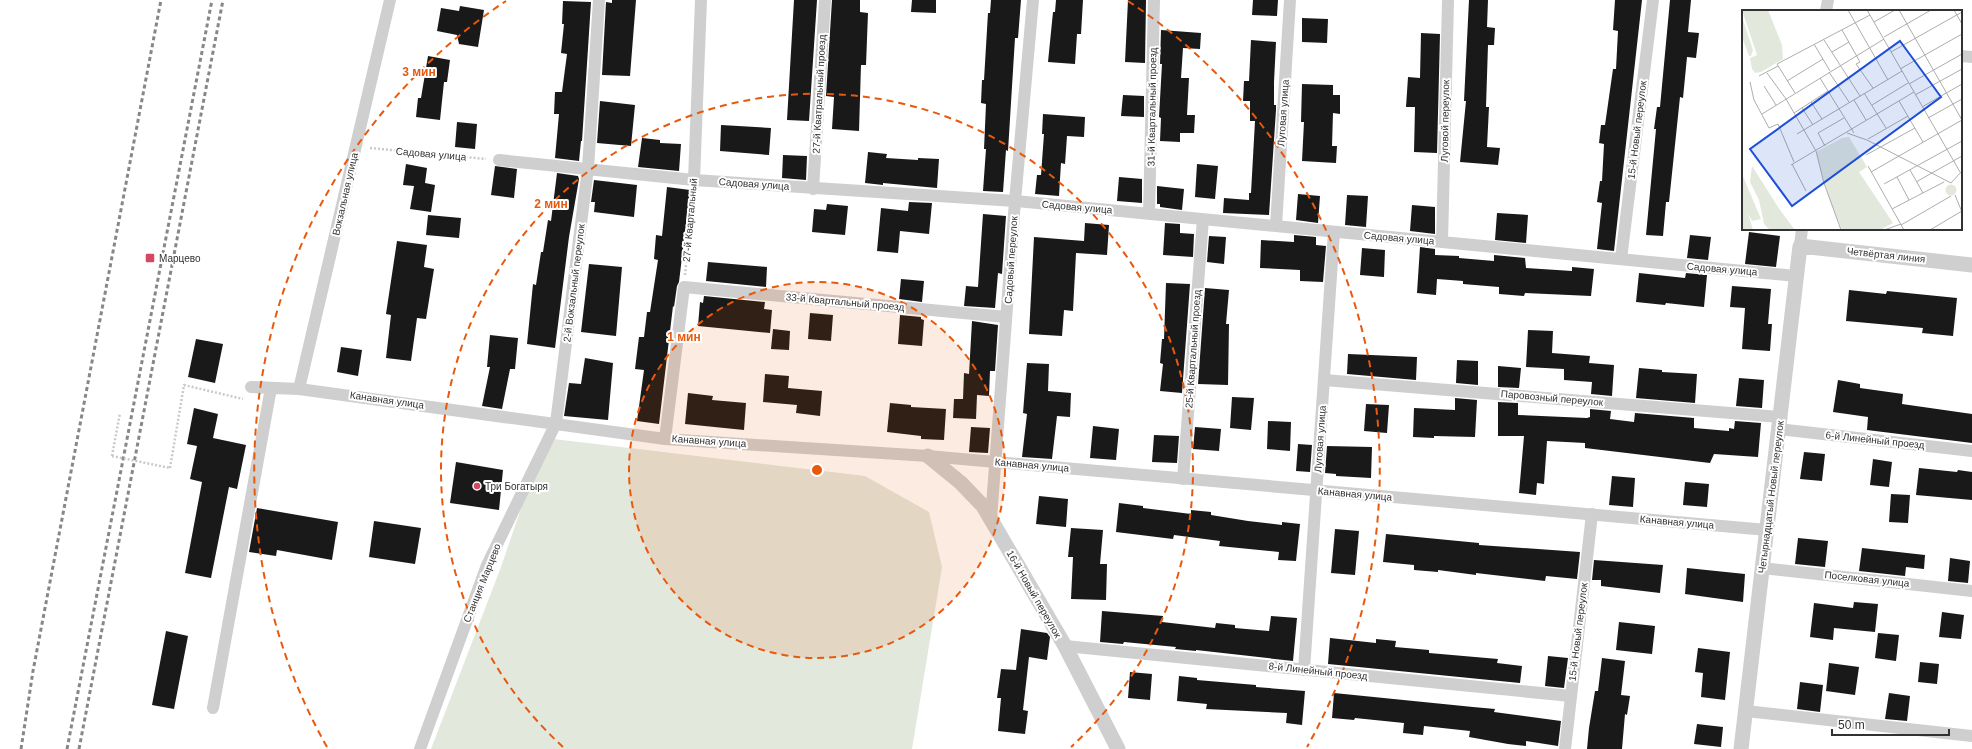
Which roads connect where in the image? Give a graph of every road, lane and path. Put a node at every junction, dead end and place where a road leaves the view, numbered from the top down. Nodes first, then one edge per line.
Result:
1 (390, 0) edge
2 (599, 0) edge
3 (701, 0) edge
4 (825, 0) edge
5 (1033, 0) edge
6 (1154, 0) edge
7 (1290, 0) edge
8 (1448, 0) edge
9 (1653, 0) edge
10 (1828, 0) edge
11 (1826, 10) edge
12 (1962, 56) edge
13 (1972, 57) edge
14 (357, 147) junction
15 (498, 160) joint
16 (588, 168) junction
17 (694, 180) junction
18 (813, 189) junction
19 (1015, 201) junction
20 (1149, 214) junction
21 (1203, 219) junction
22 (1276, 226) junction
23 (1802, 230) edge
24 (1334, 232) junction
25 (1442, 242) junction
26 (1800, 246) junction
27 (1621, 259) junction
28 (1972, 265) edge
29 (1796, 276) junction
30 (684, 287) junction
31 (1006, 317) junction
32 (1324, 380) junction
33 (251, 387) joint
34 (271, 388) junction
35 (299, 389) junction
36 (120, 413) dead end
37 (556, 423) junction
38 (1779, 423) junction
39 (665, 438) junction
40 (1972, 451) edge
41 (928, 456) junction
42 (995, 462) junction
43 (1183, 479) junction
44 (1316, 490) junction
45 (1592, 514) junction
46 (991, 519) junction
47 (1767, 530) junction
48 (1762, 568) junction
49 (1972, 591) edge
50 (1065, 646) junction
51 (1304, 670) junction
52 (1571, 696) junction
53 (214, 708) dead end
54 (1746, 711) junction
55 (1972, 736) edge
56 (420, 749) edge
57 (1118, 749) edge
58 (1565, 749) edge
59 (1741, 749) edge

1 - 14 street, Вокзальная улица
2 - 16 street, 2-й Вокзальный переулок
3 - 17 street, 27-й Квартальный
4 - 18 street, 27-й Кватральный проезд
5 - 19 street, Садовый переулок
6 - 20 street, 31-й Квартальный проезд
7 - 22 street, Луговая улица
8 - 25 street, Луговой переулок
9 - 27 street, 15-й Новый переулок
10 - 11 street
12 - 13 street
14 - 15 path, Садовая улица
14 - 35 street, Вокзальная улица
15 - 16 street, Садовая улица
16 - 17 street, Садовая улица
16 - 37 street, 2-й Вокзальный переулок
17 - 18 street, Садовая улица
17 - 30 path, 27-й Квартальный
18 - 19 street, Садовая улица
19 - 20 street, Садовая улица
19 - 31 street, Садовый переулок
20 - 21 street, Садовая улица
21 - 22 street, Садовая улица
21 - 43 street, 25-й Квартальный проезд
22 - 24 street, Садовая улица
23 - 26 street
24 - 25 street, Садовая улица
24 - 32 street, Луговая улица
25 - 27 street, Садовая улица
26 - 28 street, Четвёртая линия
26 - 29 street, Четырнадцатый Новый переулок
27 - 29 street, Садовая улица
29 - 38 street, Четырнадцатый Новый переулок
30 - 31 street, 33-й Квартальный проезд
30 - 39 street
31 - 42 street, Садовый переулок
32 - 38 street, Паровозный переулок
32 - 44 street, Луговая улица
33 - 34 street, Канавная улица
33 - 36 path, bridge
34 - 35 street, Канавная улица
34 - 53 street
35 - 37 street, Канавная улица
37 - 39 street, Канавная улица
37 - 56 street, Станция Марцево
38 - 40 street, 6-й Линейный проезд
38 - 47 street, Четырнадцатый Новый переулок
39 - 41 street, Канавная улица
41 - 42 street, Канавная улица
41 - 46 street, 16-й Новый переулок
42 - 43 street, Канавная улица
42 - 46 street, Садовый переулок
43 - 44 street, Канавная улица
44 - 45 street, Канавная улица
44 - 51 street, Луговая улица
45 - 47 street, Канавная улица
45 - 52 street, 15-й Новый переулок
46 - 50 street, 16-й Новый переулок
47 - 48 street, Четырнадцатый Новый переулок
48 - 49 street, Поселковая улица
48 - 54 street, Четырнадцатый Новый переулок
50 - 51 street, 8-й Линейный проезд
50 - 57 street, 16-й Новый переулок
51 - 52 street, 8-й Линейный проезд
52 - 58 street, 15-й Новый переулок
54 - 55 street
54 - 59 street, Четырнадцатый Новый переулок

